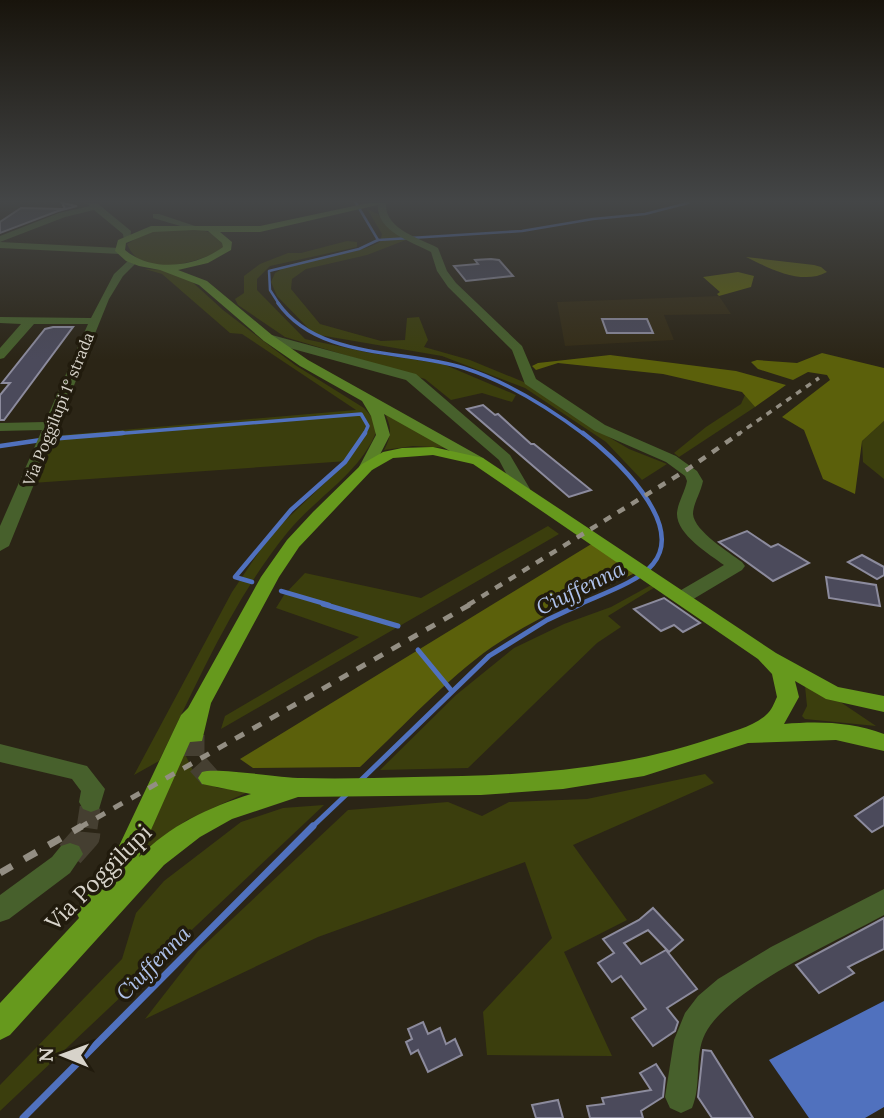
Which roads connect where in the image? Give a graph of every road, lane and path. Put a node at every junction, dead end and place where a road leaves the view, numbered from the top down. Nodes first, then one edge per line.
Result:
1 (128, 255) edge
2 (219, 255) edge
3 (437, 255) edge
4 (215, 259) junction
5 (132, 262) junction
6 (157, 267) junction
7 (119, 274) junction
8 (203, 284) junction
9 (0, 320) edge
10 (30, 321) junction
11 (94, 321) junction
12 (268, 338) junction
13 (0, 355) edge
14 (361, 396) junction
15 (52, 426) junction
16 (0, 427) edge
17 (478, 461) junction
18 (367, 467) junction
19 (523, 489) junction
20 (0, 546) edge
21 (683, 597) junction
22 (765, 654) junction
23 (200, 703) junction
24 (884, 704) edge
25 (194, 735) tunnel mouth
26 (739, 738) junction
27 (884, 743) edge
28 (0, 753) edge
29 (210, 778) dead end
30 (299, 788) junction
31 (91, 802) tunnel mouth
32 (70, 854) tunnel mouth
33 (884, 901) edge
34 (0, 910) edge
35 (72, 944) junction
36 (0, 1025) edge
37 (681, 1097) dead end

1 - 5 main road
2 - 4 main road
3 - 21 street
4 - 6 main road
4 - 8 main road
5 - 6 main road
5 - 7 street, Via Poggilupi 1° strada
6 - 7 street
6 - 8 main road
7 - 11 street, Via Poggilupi 1° strada
8 - 12 main road
9 - 10 street
10 - 11 street
10 - 13 street
11 - 15 street, Via Poggilupi 1° strada
12 - 14 main road
12 - 19 street
14 - 17 main road
14 - 18 main road
15 - 16 street
15 - 20 street, Via Poggilupi 1° strada
17 - 18 main road
17 - 19 main road
18 - 23 main road
19 - 21 main road
21 - 22 main road
22 - 24 main road
22 - 26 main road
23 - 25 main road
23 - 35 main road
26 - 27 main road
26 - 30 main road
28 - 31 street
29 - 30 main road
30 - 35 main road, Via Poggilupi
32 - 34 street
33 - 37 street
35 - 36 main road, Via Poggilupi

